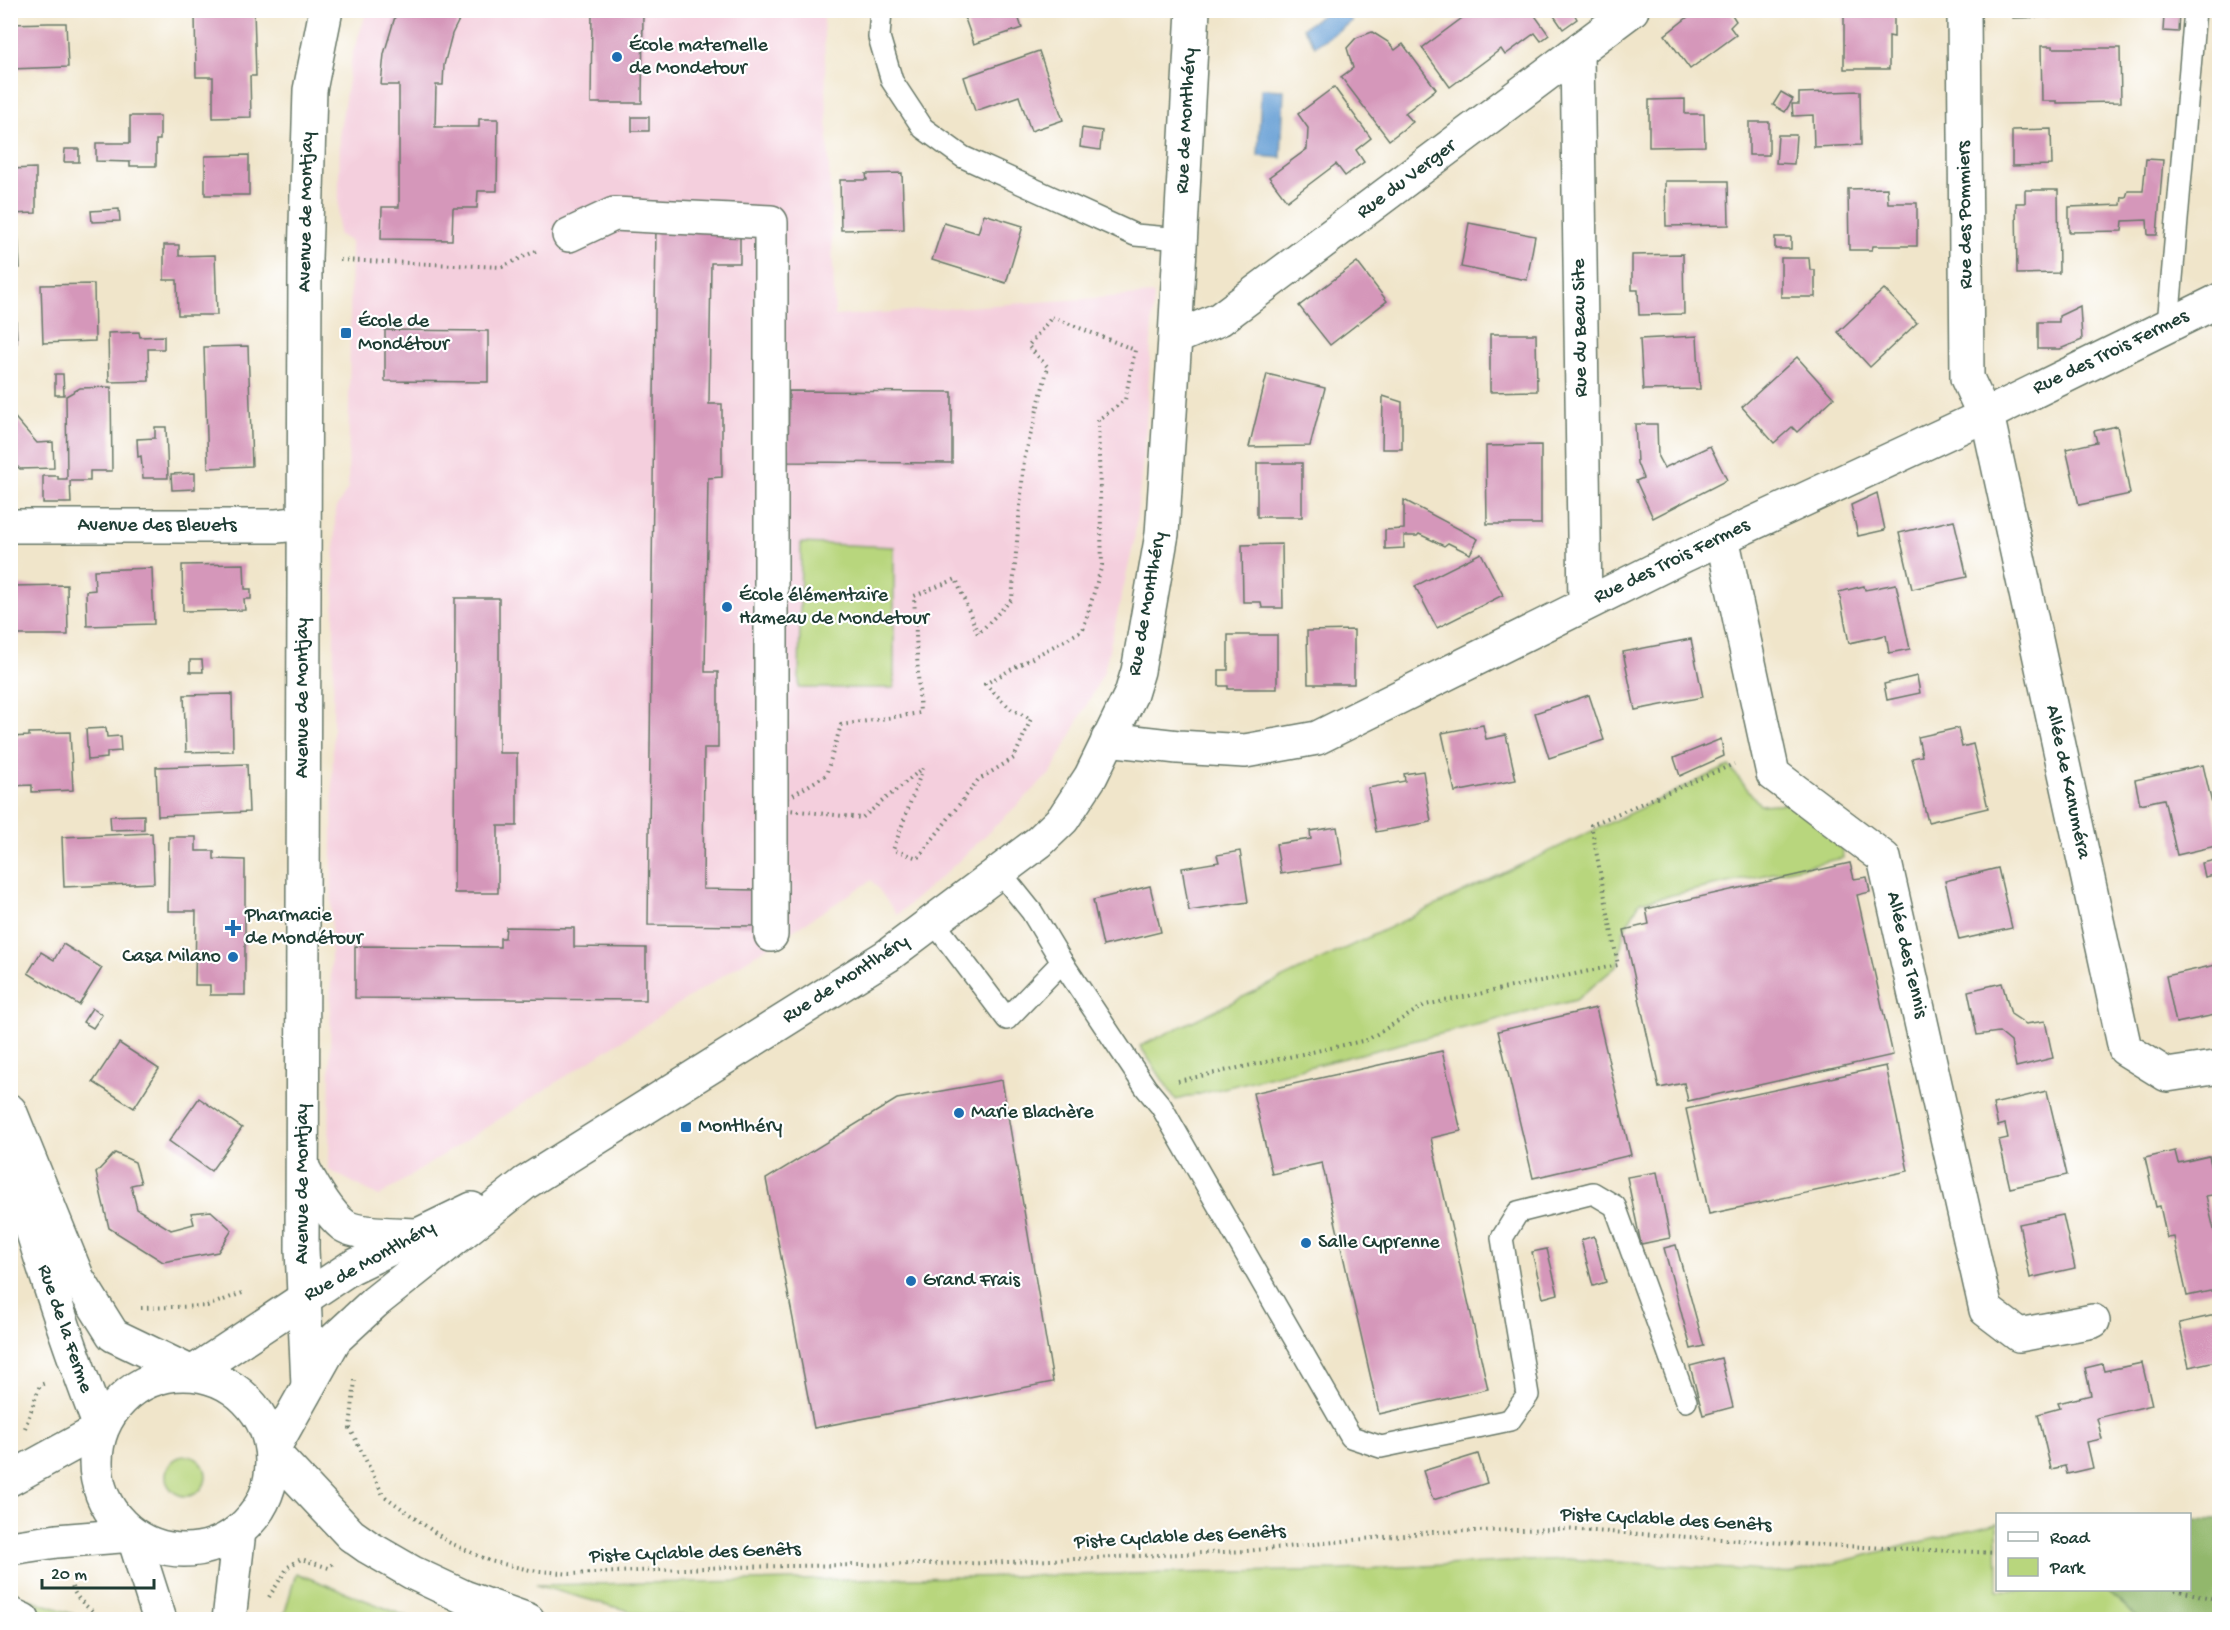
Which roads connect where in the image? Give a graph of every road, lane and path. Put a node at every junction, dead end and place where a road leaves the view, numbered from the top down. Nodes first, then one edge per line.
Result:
1 (326, 10) edge
2 (880, 10) edge
3 (1193, 10) edge
4 (1632, 10) edge
5 (1964, 10) edge
6 (2195, 10) edge
7 (1577, 52) junction
8 (568, 235) joint
9 (1181, 239) junction
10 (305, 259) junction
11 (2220, 300) edge
12 (2168, 325) junction
13 (1175, 338) junction
14 (1986, 415) junction
15 (304, 523) junction
16 (10, 526) edge
17 (1722, 537) junction
18 (1585, 604) junction
19 (1108, 739) junction
20 (1767, 750) junction
21 (771, 808) junction
22 (999, 871) junction
23 (933, 921) junction
24 (771, 935) dead end
25 (1062, 962) junction
26 (2220, 1067) edge
27 (1146, 1088) junction
28 (10, 1111) edge
29 (10, 1159) edge
30 (303, 1168) junction
31 (525, 1183) junction
32 (417, 1234) junction
33 (247, 1292) dead end
34 (304, 1297) junction
35 (133, 1308) dead end
36 (2093, 1321) dead end
37 (192, 1373) junction
38 (356, 1373) dead end
39 (51, 1381) dead end
40 (308, 1386) junction
41 (1686, 1401) dead end
42 (25, 1426) dead end
43 (101, 1429) junction
44 (272, 1451) junction
45 (10, 1479) edge
46 (239, 1531) junction
47 (133, 1534) junction
48 (10, 1548) edge
49 (1996, 1553) edge
50 (333, 1564) dead end
51 (72, 1587) dead end
52 (2180, 1591) edge
53 (2220, 1599) edge
54 (266, 1601) dead end
55 (10, 1614) edge
56 (23, 1620) edge
57 (102, 1620) edge
58 (160, 1620) edge
59 (229, 1620) edge
60 (528, 1620) edge

1 - 10 main road, Avenue de Montjay
2 - 9 lane
3 - 9 main road, Rue de Montlhéry
4 - 7 main road, Rue du Verger
5 - 14 main road, Rue des Pommiers
6 - 12 lane
7 - 13 main road, Rue du Verger
7 - 18 main road, Rue du Beau Site
8 - 10 path
8 - 21 main road
9 - 13 main road, Rue de Montlhéry
10 - 15 main road, Avenue de Montjay
11 - 12 main road, Rue des Trois Fermes
12 - 14 main road, Rue des Trois Fermes
13 - 19 main road, Rue de Montlhéry
14 - 17 main road, Rue des Trois Fermes
14 - 26 main road, Allée de Kanuméra
15 - 16 main road, Avenue des Bleuets
15 - 30 main road, Avenue de Montjay
17 - 18 main road, Rue des Trois Fermes
17 - 20 main road, Allée des Tennis
18 - 19 main road, Rue des Trois Fermes
19 - 22 main road, Rue de Montlhéry
20 - 27 path
20 - 36 main road, Allée des Tennis
21 - 21 path
21 - 24 main road
22 - 23 main road, Rue de Montlhéry
22 - 25 lane
23 - 25 lane
23 - 31 main road, Rue de Montlhéry
25 - 27 lane
27 - 41 lane
28 - 37 main road, Rue de la Ferme
29 - 43 main road, Rue de la Ferme
30 - 32 main road
30 - 34 main road, Avenue de Montjay
31 - 32 main road, Rue de Montlhéry
31 - 40 main road, Rue de Montlhéry
32 - 34 main road, Rue de Montlhéry
33 - 35 path
34 - 37 main road, Rue de Montlhéry
34 - 40 main road, Avenue de Montjay
37 - 43 main road, Rue de la Ferme
37 - 44 main road, Rue de la Ferme
38 - 49 path, Piste Cyclable des Genêts
39 - 42 path
40 - 44 main road, Rue de Montlhéry
43 - 45 main road
43 - 47 main road, Rue de la Ferme
44 - 46 main road, Rue de la Ferme
44 - 60 main road
46 - 47 main road, Rue de la Ferme
46 - 59 main road
47 - 48 main road
47 - 58 main road
50 - 54 path
51 - 57 path
52 - 53 path
55 - 56 main road

